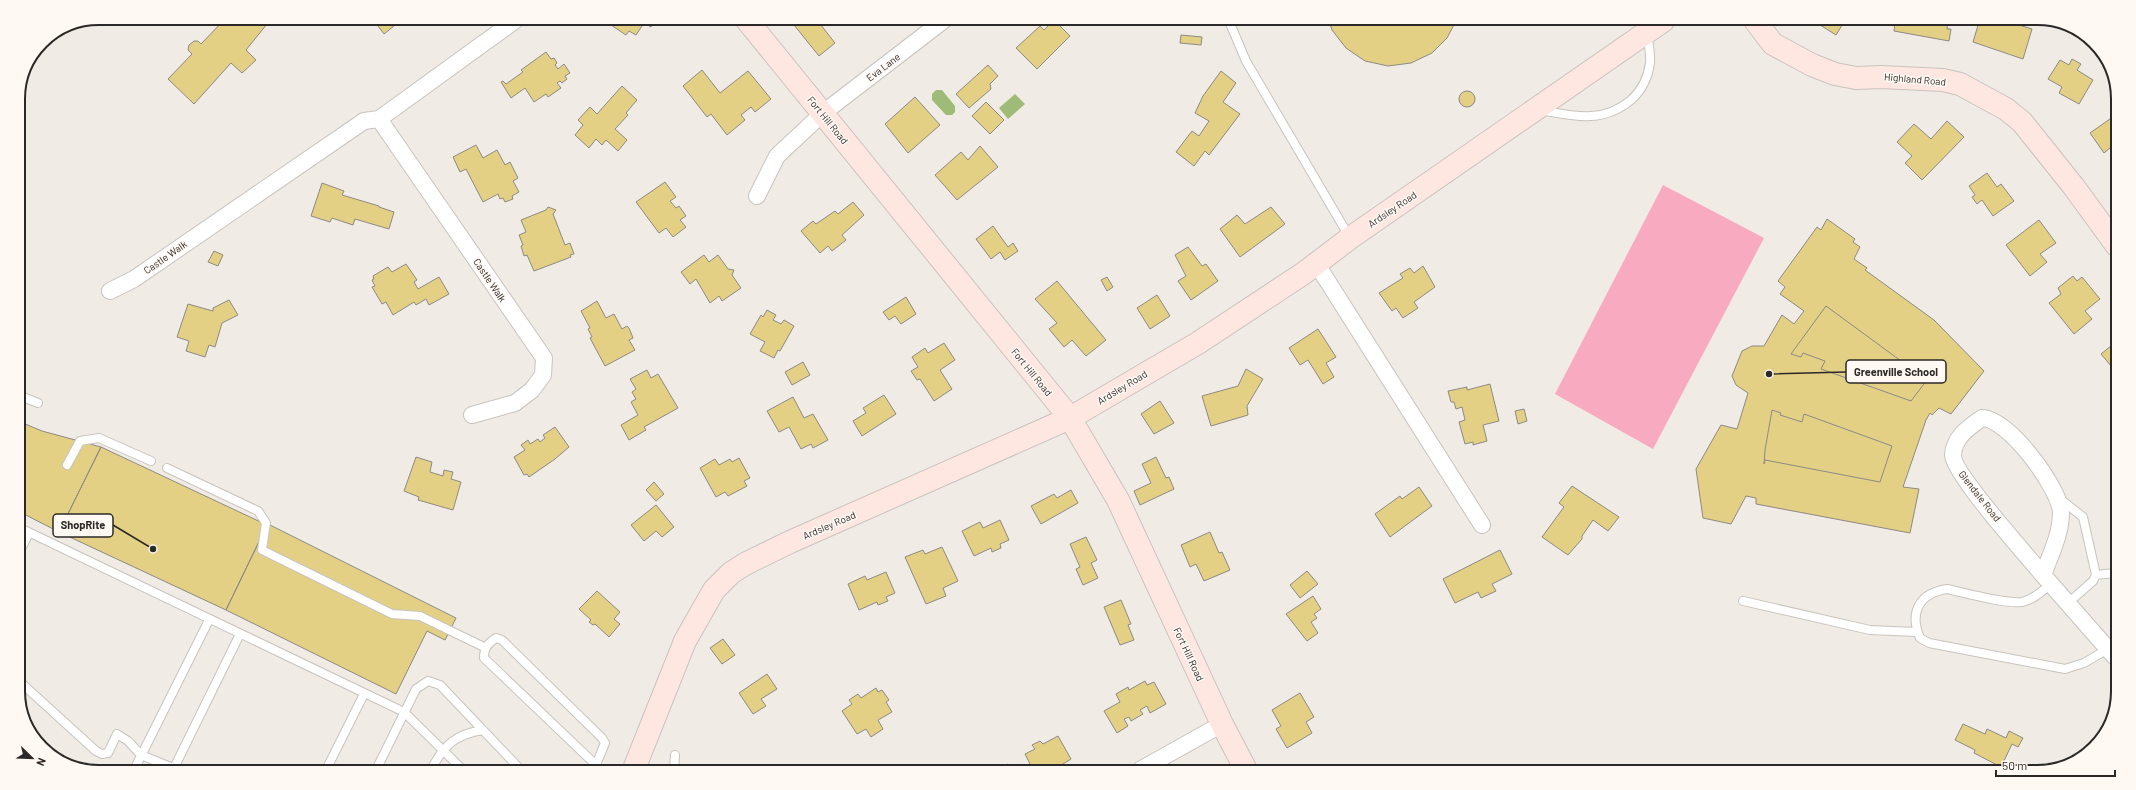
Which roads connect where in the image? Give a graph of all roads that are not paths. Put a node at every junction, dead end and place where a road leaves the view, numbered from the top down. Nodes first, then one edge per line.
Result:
1 (509, 25) edge
2 (751, 25) edge
3 (937, 25) edge
4 (1231, 25) edge
5 (1652, 25) edge
6 (1758, 25) edge
7 (1538, 109) junction
8 (823, 113) junction
9 (379, 119) junction
10 (757, 196) dead end
11 (1350, 238) junction
12 (2111, 238) edge
13 (1316, 263) junction
14 (110, 290) dead end
15 (25, 398) edge
16 (38, 403) dead end
17 (472, 416) dead end
18 (1070, 418) junction
19 (151, 461) dead end
20 (67, 465) dead end
21 (167, 468) dead end
22 (2058, 498) junction
23 (1482, 524) dead end
24 (25, 531) edge
25 (29, 533) junction
26 (25, 541) edge
27 (2111, 573) edge
28 (2096, 575) junction
29 (2047, 580) junction
30 (1743, 601) dead end
31 (2068, 603) junction
32 (209, 620) junction
33 (1917, 632) junction
34 (240, 634) junction
35 (486, 648) junction
36 (2111, 652) edge
37 (25, 686) edge
38 (364, 694) junction
39 (404, 712) junction
40 (1222, 724) junction
41 (483, 730) junction
42 (442, 750) junction
43 (141, 755) junction
44 (675, 755) dead end
45 (136, 765) edge
46 (166, 765) edge
47 (174, 765) edge
48 (329, 765) edge
49 (378, 765) edge
50 (434, 765) edge
51 (458, 765) edge
52 (516, 765) edge
53 (593, 765) edge
54 (596, 765) edge
55 (636, 765) edge
56 (674, 765) edge
57 (1149, 765) edge
58 (1243, 765) edge

1 - 9 street, Castle Walk
2 - 8 street, Fort Hill Road
3 - 8 street, Eva Lane
4 - 11 lane
5 - 7 street, Ardsley Road
5 - 7 lane
6 - 12 street, Highland Road
7 - 11 street, Ardsley Road
8 - 10 street, Eva Lane
8 - 18 street, Fort Hill Road
9 - 14 street, Castle Walk
9 - 17 street, Castle Walk
11 - 13 street, Ardsley Road
13 - 18 street, Ardsley Road
13 - 23 street
15 - 16 lane
18 - 40 street, Fort Hill Road
18 - 55 street, Ardsley Road
19 - 20 lane
21 - 35 lane
22 - 28 lane
22 - 29 street, Glendale Road
22 - 29 street, Glendale Road
24 - 25 lane
25 - 26 lane
25 - 32 lane
27 - 28 lane
28 - 31 lane
29 - 31 street, Glendale Road
29 - 33 lane
30 - 33 lane
31 - 36 street, Glendale Road
32 - 34 lane
32 - 43 lane
33 - 36 lane
34 - 38 lane
34 - 47 lane
35 - 53 lane
35 - 54 lane
37 - 43 lane
38 - 39 lane
38 - 48 lane
39 - 41 lane
39 - 42 lane
39 - 49 lane
40 - 57 street
40 - 58 street, Fort Hill Road
41 - 42 lane
41 - 52 lane
42 - 50 lane
42 - 51 lane
43 - 45 lane
43 - 46 lane
44 - 56 lane

